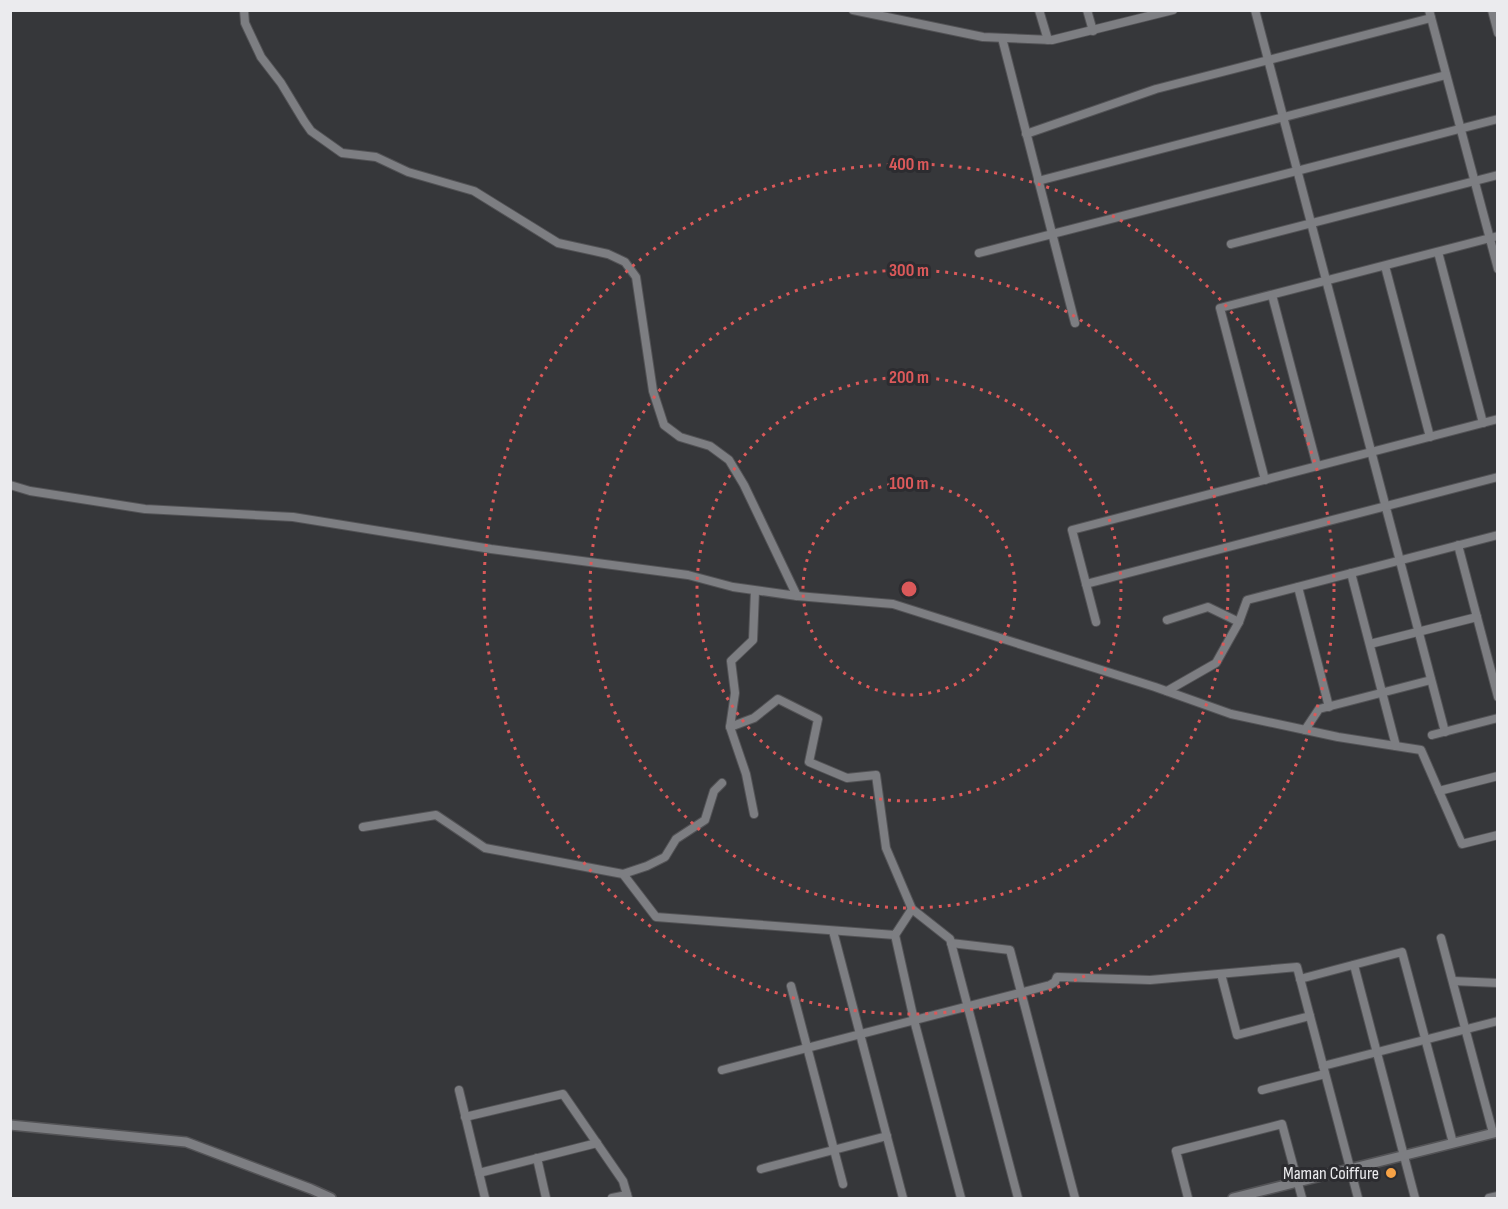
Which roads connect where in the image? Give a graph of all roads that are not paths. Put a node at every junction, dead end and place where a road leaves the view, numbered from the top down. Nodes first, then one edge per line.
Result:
1 (244, 10) edge
2 (853, 10) edge
3 (1039, 10) edge
4 (1087, 10) edge
5 (1173, 10) edge
6 (1255, 10) edge
7 (1492, 10) edge
8 (1145, 14) edge
9 (1430, 14) edge
10 (1093, 31) junction
11 (1497, 33) edge
12 (1002, 38) junction
13 (1048, 40) junction
14 (1268, 60) junction
15 (1446, 75) junction
16 (1283, 117) junction
17 (1497, 118) edge
18 (1460, 128) junction
19 (1026, 134) junction
20 (1297, 171) junction
21 (1497, 175) edge
22 (1038, 181) junction
23 (1474, 181) junction
24 (1311, 224) junction
25 (1052, 234) junction
26 (1493, 237) edge
27 (1231, 244) dead end
28 (1438, 252) junction
29 (979, 253) dead end
30 (1385, 266) junction
31 (1497, 269) edge
32 (1326, 281) junction
33 (1272, 295) junction
34 (1075, 323) dead end
35 (1497, 419) edge
36 (1483, 423) junction
37 (1430, 437) junction
38 (1371, 452) junction
39 (1317, 466) junction
40 (1497, 477) edge
41 (1265, 480) junction
42 (10, 485) edge
43 (1386, 506) junction
44 (1497, 535) edge
45 (1458, 545) junction
46 (1400, 560) junction
47 (1351, 573) junction
48 (1086, 584) junction
49 (1298, 587) junction
50 (755, 591) junction
51 (797, 596) junction
52 (1477, 617) junction
53 (1167, 620) dead end
54 (1096, 622) dead end
55 (1239, 622) junction
56 (1419, 632) junction
57 (1370, 644) junction
58 (1431, 680) junction
59 (1167, 691) junction
60 (1383, 693) junction
61 (1497, 696) edge
62 (1329, 707) junction
63 (1497, 718) edge
64 (730, 727) junction
65 (1305, 730) junction
66 (1445, 732) junction
67 (1432, 735) dead end
68 (1396, 746) junction
69 (1497, 776) edge
70 (722, 783) dead end
71 (1439, 791) junction
72 (754, 814) dead end
73 (363, 827) dead end
74 (1497, 835) edge
75 (623, 874) junction
76 (912, 909) junction
77 (833, 931) junction
78 (895, 935) junction
79 (1441, 938) dead end
80 (951, 943) junction
81 (1354, 965) junction
82 (1221, 974) junction
83 (1300, 979) junction
84 (1453, 981) junction
85 (1497, 983) edge
86 (791, 986) dead end
87 (1021, 993) junction
88 (968, 1006) junction
89 (1310, 1016) junction
90 (914, 1020) junction
91 (1497, 1021) edge
92 (1466, 1029) junction
93 (860, 1034) junction
94 (1425, 1040) junction
95 (807, 1048) junction
96 (1377, 1052) junction
97 (722, 1070) dead end
98 (1324, 1070) junction
99 (459, 1090) dead end
100 (1262, 1090) dead end
101 (465, 1117) junction
102 (10, 1125) edge
103 (1495, 1132) edge
104 (887, 1136) junction
105 (597, 1143) junction
106 (1453, 1143) junction
107 (834, 1150) junction
108 (1404, 1155) junction
109 (537, 1158) junction
110 (761, 1169) dead end
111 (1350, 1169) junction
112 (479, 1173) junction
113 (1298, 1182) junction
114 (843, 1184) dead end
115 (1497, 1196) edge
116 (627, 1197) edge
117 (331, 1198) edge
118 (485, 1198) edge
119 (546, 1198) edge
120 (612, 1198) edge
121 (903, 1198) edge
122 (961, 1198) edge
123 (1018, 1198) edge
124 (1075, 1198) edge
125 (1188, 1198) edge
126 (1233, 1198) edge
127 (1302, 1198) edge
128 (1358, 1198) edge
129 (1415, 1198) edge
130 (1489, 1198) edge

1 - 51 street
2 - 12 street
3 - 13 street
4 - 10 street
5 - 8 street
6 - 14 street
7 - 11 street
8 - 10 street
9 - 14 street
9 - 15 street
10 - 13 street
12 - 13 street
12 - 19 street
14 - 16 street
14 - 19 street
15 - 16 street
15 - 18 street
16 - 20 street
16 - 22 street
17 - 18 street
18 - 20 street
18 - 23 street
19 - 22 street
20 - 24 street
20 - 25 street
21 - 23 street
22 - 25 street
23 - 24 street
23 - 26 street
24 - 27 street
24 - 32 street
25 - 29 street
25 - 34 street
26 - 28 street
26 - 31 street
28 - 30 street
28 - 36 street
30 - 32 street
30 - 37 street
32 - 33 street
32 - 38 street
33 - 39 street
33 - 41 street
35 - 36 street
36 - 37 street
37 - 38 street
38 - 39 street
38 - 43 street
39 - 41 street
40 - 43 street
41 - 48 street
42 - 50 street
43 - 46 street
43 - 48 street
44 - 45 street
45 - 46 street
45 - 52 street
46 - 47 street
46 - 56 street
47 - 49 street
47 - 57 street
48 - 54 street
49 - 55 street
49 - 62 street
50 - 51 street
50 - 64 street
51 - 59 street
52 - 56 street
52 - 61 street
53 - 55 street
55 - 59 street
56 - 57 street
56 - 58 street
57 - 60 street
58 - 60 street
58 - 66 street
59 - 65 street
60 - 62 street
60 - 68 street
62 - 65 street
63 - 66 street
64 - 72 street
64 - 76 street
65 - 68 street
66 - 67 street
68 - 71 street
69 - 71 street
70 - 75 street
71 - 74 street
73 - 75 street
75 - 77 street
76 - 78 street
76 - 80 street
77 - 78 street
77 - 93 street
78 - 90 street
79 - 84 street
80 - 87 street
80 - 88 street
81 - 83 street
81 - 94 street
81 - 96 street
82 - 83 street
82 - 87 street
82 - 89 street
83 - 89 street
84 - 85 street
84 - 92 street
86 - 95 street
87 - 88 street
87 - 124 street
88 - 90 street
88 - 123 street
89 - 98 street
90 - 93 street
90 - 122 street
91 - 92 street
92 - 94 street
92 - 103 street
93 - 95 street
93 - 104 street
94 - 96 street
94 - 106 street
95 - 97 street
95 - 107 street
96 - 98 street
96 - 108 street
98 - 100 street
98 - 111 street
99 - 101 street
101 - 105 street
101 - 112 street
102 - 117 street
103 - 106 street
104 - 107 street
104 - 121 street
105 - 109 street
105 - 116 street
106 - 108 street
107 - 110 street
107 - 114 street
108 - 111 street
108 - 129 street
109 - 112 street
109 - 119 street
111 - 113 street
111 - 128 street
112 - 118 street
113 - 125 street
113 - 126 street
113 - 127 street
115 - 130 street
116 - 120 street

